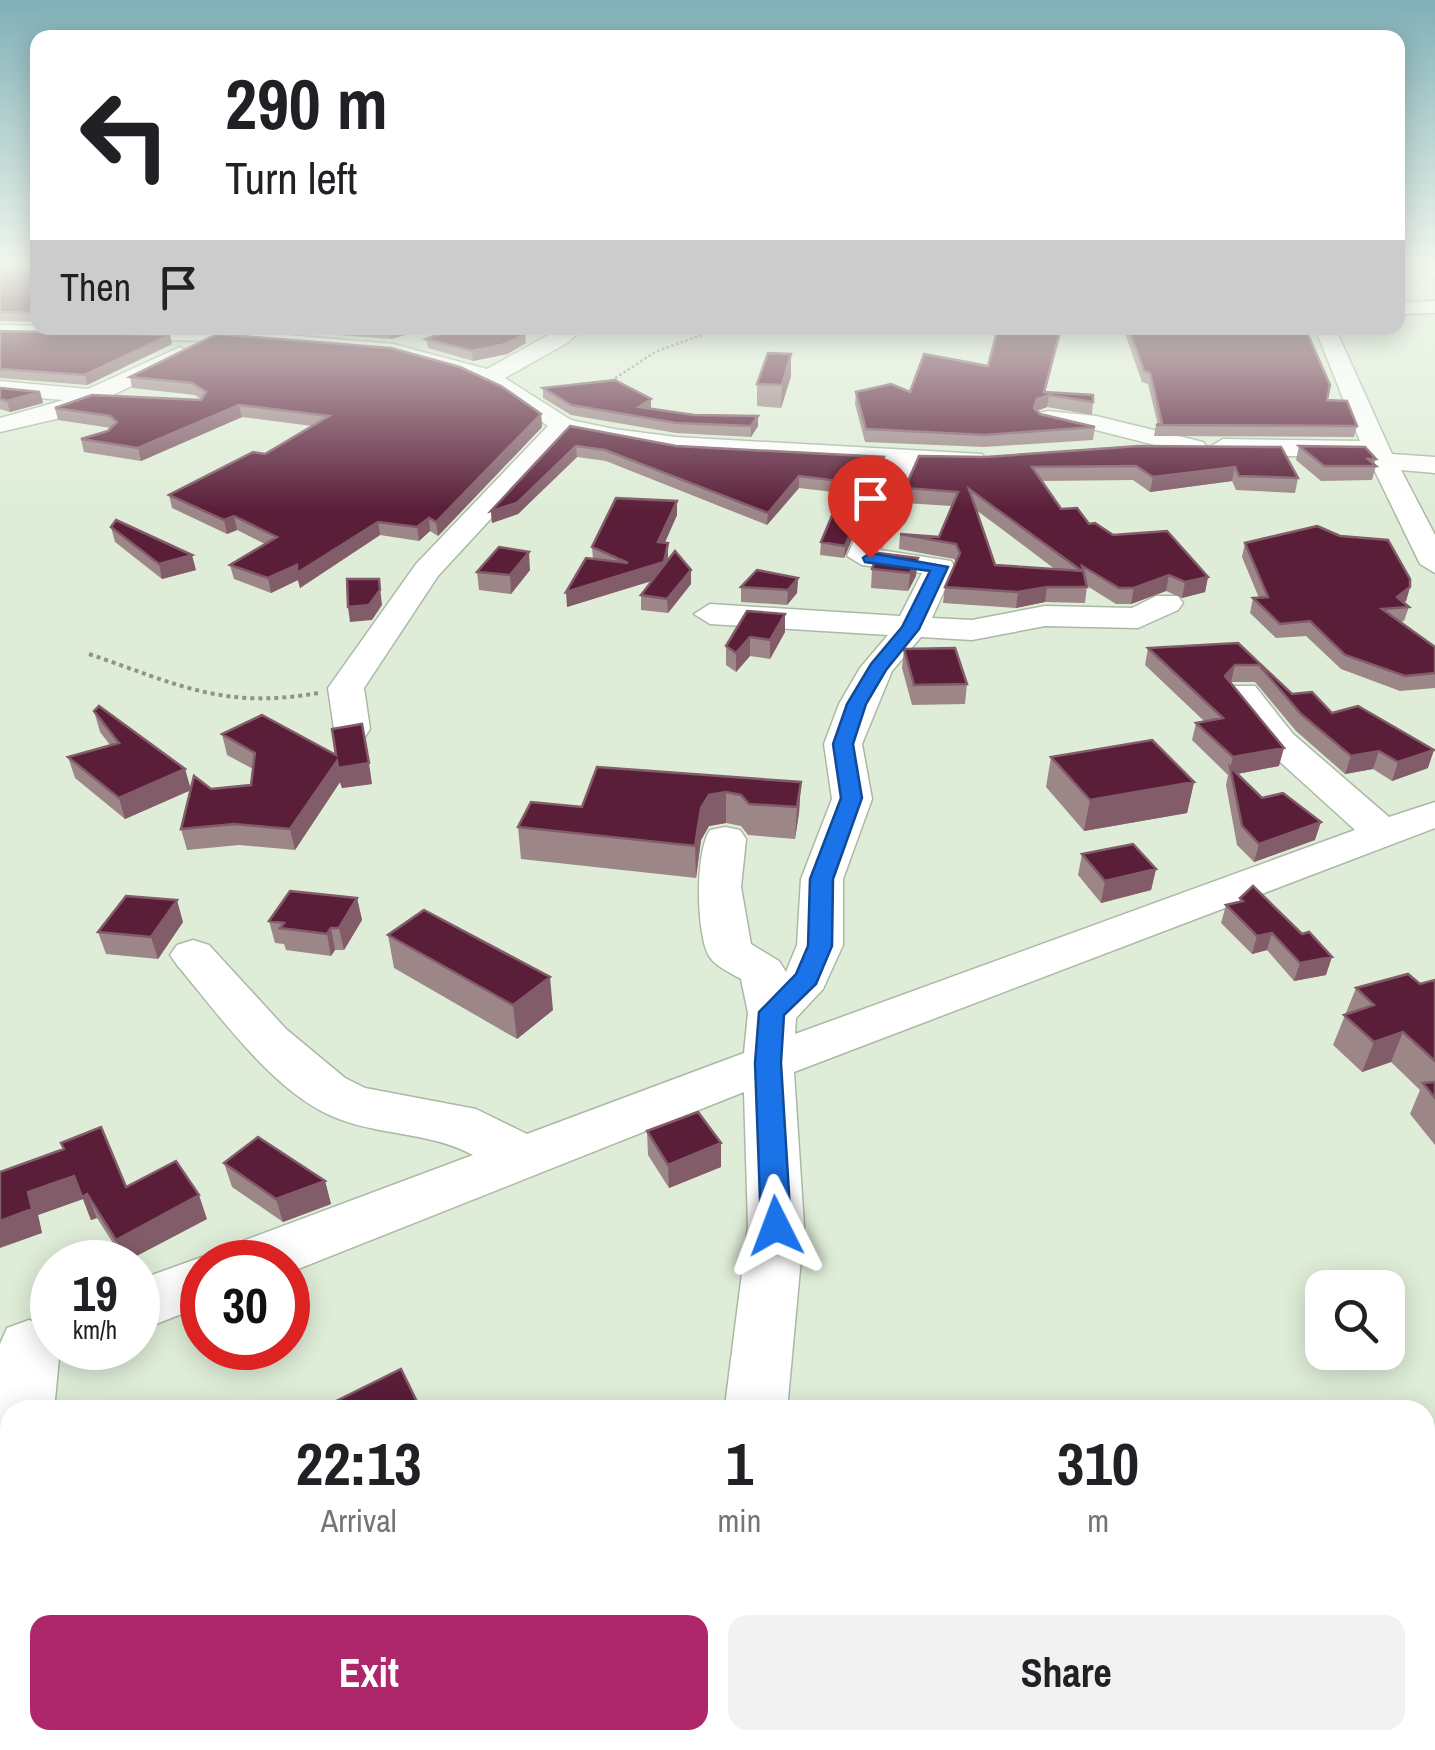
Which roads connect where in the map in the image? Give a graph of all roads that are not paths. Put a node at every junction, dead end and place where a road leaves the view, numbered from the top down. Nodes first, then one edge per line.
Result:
1 (197, 346) edge
2 (339, 346) edge
3 (406, 346) edge
4 (547, 346) edge
5 (1334, 346) edge
6 (393, 350) junction
7 (488, 377) junction
8 (0, 388) edge
9 (95, 396) junction
10 (144, 402) edge
11 (1048, 418) edge
12 (0, 425) edge
13 (563, 426) junction
14 (70, 433) dead end
15 (1194, 447) junction
16 (1098, 450) edge
17 (1381, 455) junction
18 (1002, 457) edge
19 (905, 458) junction
20 (1435, 465) edge
21 (1435, 564) edge
22 (1168, 603) dead end
23 (710, 614) dead end
24 (910, 629) junction
25 (1243, 693) edge
26 (352, 729) edge
27 (1435, 814) edge
28 (1384, 834) junction
29 (725, 839) dead end
30 (193, 956) dead end
31 (770, 1038) junction
32 (526, 1158) junction
33 (310, 1240) edge
34 (27, 1348) edge
35 (23, 1400) edge
36 (758, 1400) edge

1 - 9 street
2 - 6 street
3 - 6 street
4 - 7 street
5 - 17 street
6 - 7 street
7 - 13 street
8 - 9 street
9 - 10 street
9 - 12 street
11 - 15 street
12 - 14 street
13 - 19 street
13 - 26 street
15 - 16 street
15 - 17 street
17 - 20 street
17 - 21 street
18 - 19 street
19 - 24 street
22 - 24 street
23 - 24 street
24 - 31 street
25 - 28 street
27 - 28 street
28 - 31 street
29 - 31 street
30 - 32 street
31 - 32 street
31 - 36 street
32 - 33 street
34 - 35 street

